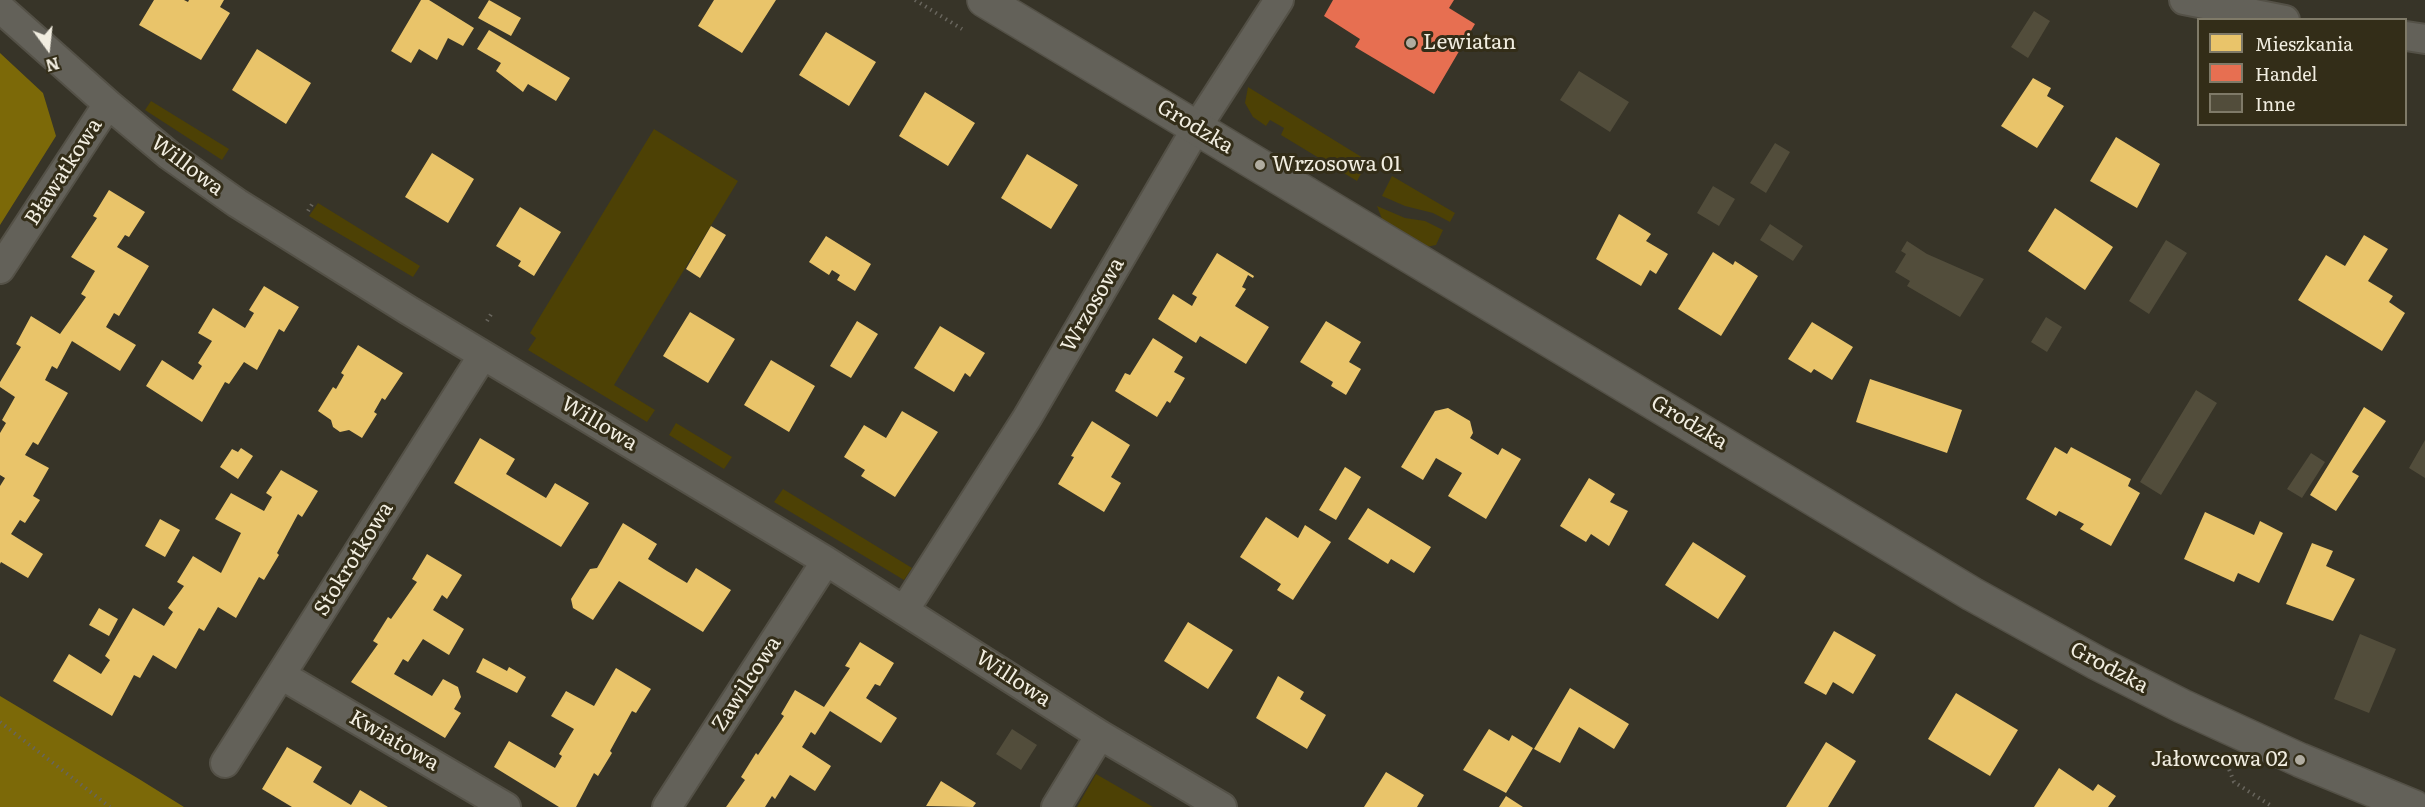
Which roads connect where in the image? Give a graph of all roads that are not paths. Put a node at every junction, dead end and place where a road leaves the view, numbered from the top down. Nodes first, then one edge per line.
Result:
1 (984, 0) edge
2 (1279, 0) edge
3 (2184, 0) edge
4 (0, 8) edge
5 (2275, 18) edge
6 (2407, 36) edge
7 (2425, 39) edge
8 (108, 104) junction
9 (1197, 127) junction
10 (0, 269) edge
11 (483, 355) junction
12 (826, 561) junction
13 (905, 609) junction
14 (281, 675) junction
15 (1100, 735) junction
16 (225, 763) dead end
17 (506, 807) edge
18 (667, 807) edge
19 (1056, 807) edge
20 (1222, 807) edge
21 (2414, 807) edge

1 - 9 street, Grodzka
2 - 9 street, Wrzosowa
3 - 5 street
4 - 8 street, Willowa
6 - 7 street
8 - 10 street, Bławatkowa
8 - 11 street, Willowa
9 - 13 street, Wrzosowa
9 - 21 street, Grodzka
11 - 12 street, Willowa
11 - 14 street, Stokrotkowa
12 - 13 street, Willowa
12 - 18 street, Zawilcowa
13 - 15 street, Willowa
14 - 16 street, Stokrotkowa
14 - 17 street, Kwiatowa
15 - 19 street
15 - 20 street, Willowa

